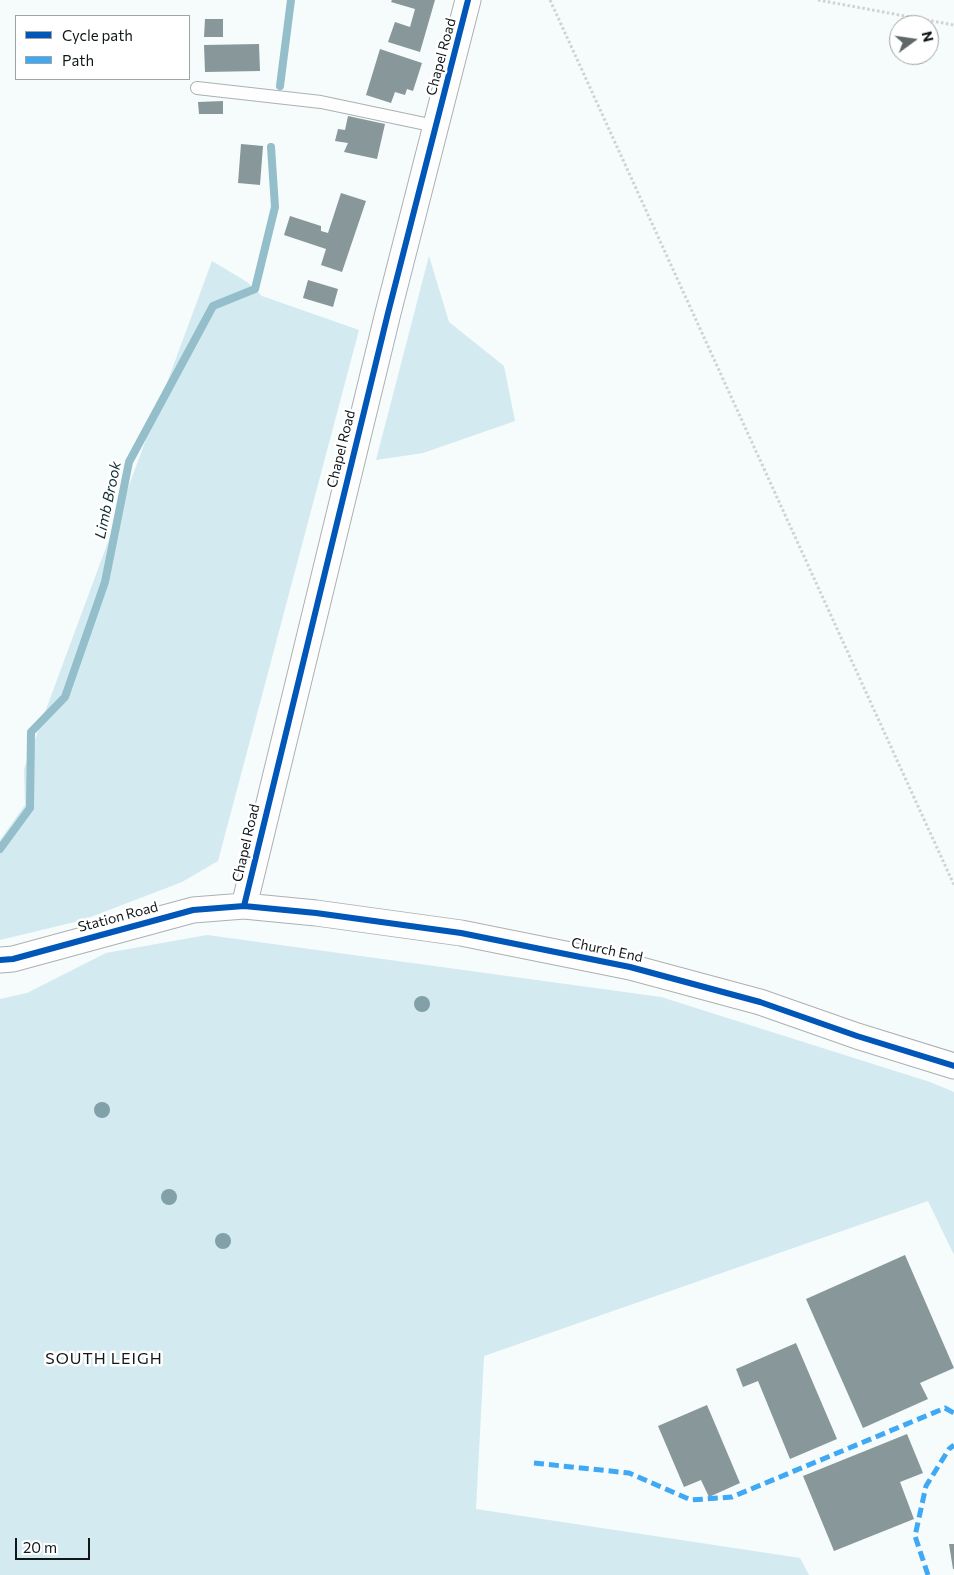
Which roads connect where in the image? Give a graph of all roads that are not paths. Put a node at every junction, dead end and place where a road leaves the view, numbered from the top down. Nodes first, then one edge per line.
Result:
1 (468, 0) edge
2 (197, 88) dead end
3 (435, 126) junction
4 (244, 906) junction
5 (0, 960) edge
6 (954, 1066) edge

1 - 3 street, Chapel Road
2 - 3 lane
3 - 4 street, Chapel Road
4 - 5 street, Station Road
4 - 6 street, Church End

